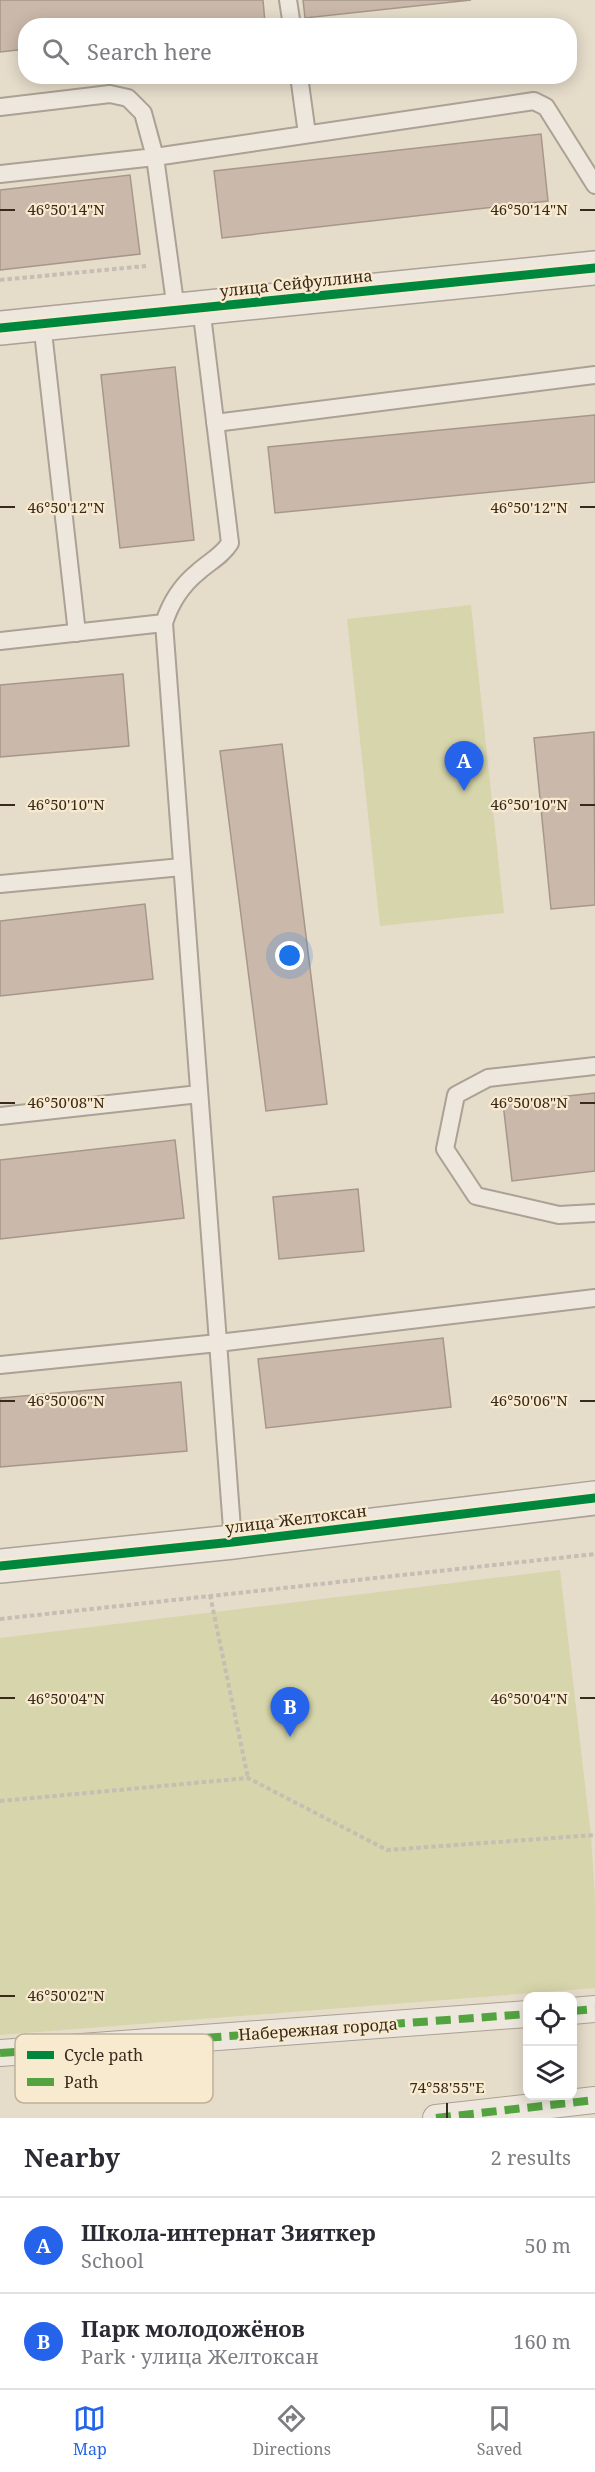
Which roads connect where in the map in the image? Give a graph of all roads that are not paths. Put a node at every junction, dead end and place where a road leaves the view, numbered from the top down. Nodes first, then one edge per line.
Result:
1 (288, 0) edge
2 (291, 18) edge
3 (300, 84) edge
4 (0, 107) edge
5 (307, 134) junction
6 (155, 157) junction
7 (0, 174) edge
8 (595, 185) edge
9 (595, 268) edge
10 (189, 309) junction
11 (42, 323) junction
12 (0, 328) edge
13 (595, 375) edge
14 (215, 423) junction
15 (164, 623) junction
16 (77, 633) junction
17 (0, 640) edge
18 (182, 867) junction
19 (0, 884) edge
20 (595, 1066) edge
21 (199, 1094) junction
22 (0, 1116) edge
23 (595, 1213) edge
24 (595, 1298) edge
25 (218, 1343) junction
26 (0, 1365) edge
27 (595, 1498) edge
28 (233, 1542) junction
29 (0, 1566) edge
30 (595, 2009) edge
31 (577, 2011) edge
32 (523, 2014) edge
33 (213, 2037) edge
34 (15, 2052) edge
35 (0, 2053) edge
36 (595, 2100) edge
37 (436, 2118) edge

1 - 2 lane
3 - 5 lane
4 - 6 lane
5 - 6 lane
5 - 8 lane
6 - 7 lane
6 - 10 lane
9 - 10 street, улица Сейфуллина
10 - 11 street, улица Сейфуллина
10 - 14 lane
11 - 12 street, улица Сейфуллина
11 - 16 lane
13 - 14 lane
14 - 15 lane
15 - 16 lane
15 - 18 lane
16 - 17 lane
18 - 19 lane
18 - 21 lane
20 - 23 lane
21 - 22 lane
21 - 25 lane
24 - 25 lane
25 - 26 lane
25 - 28 lane
27 - 28 street, улица Желтоксан
28 - 29 street, улица Желтоксан
30 - 31 street
32 - 33 street, Набережная города
34 - 35 street, Набережная города
36 - 37 street

